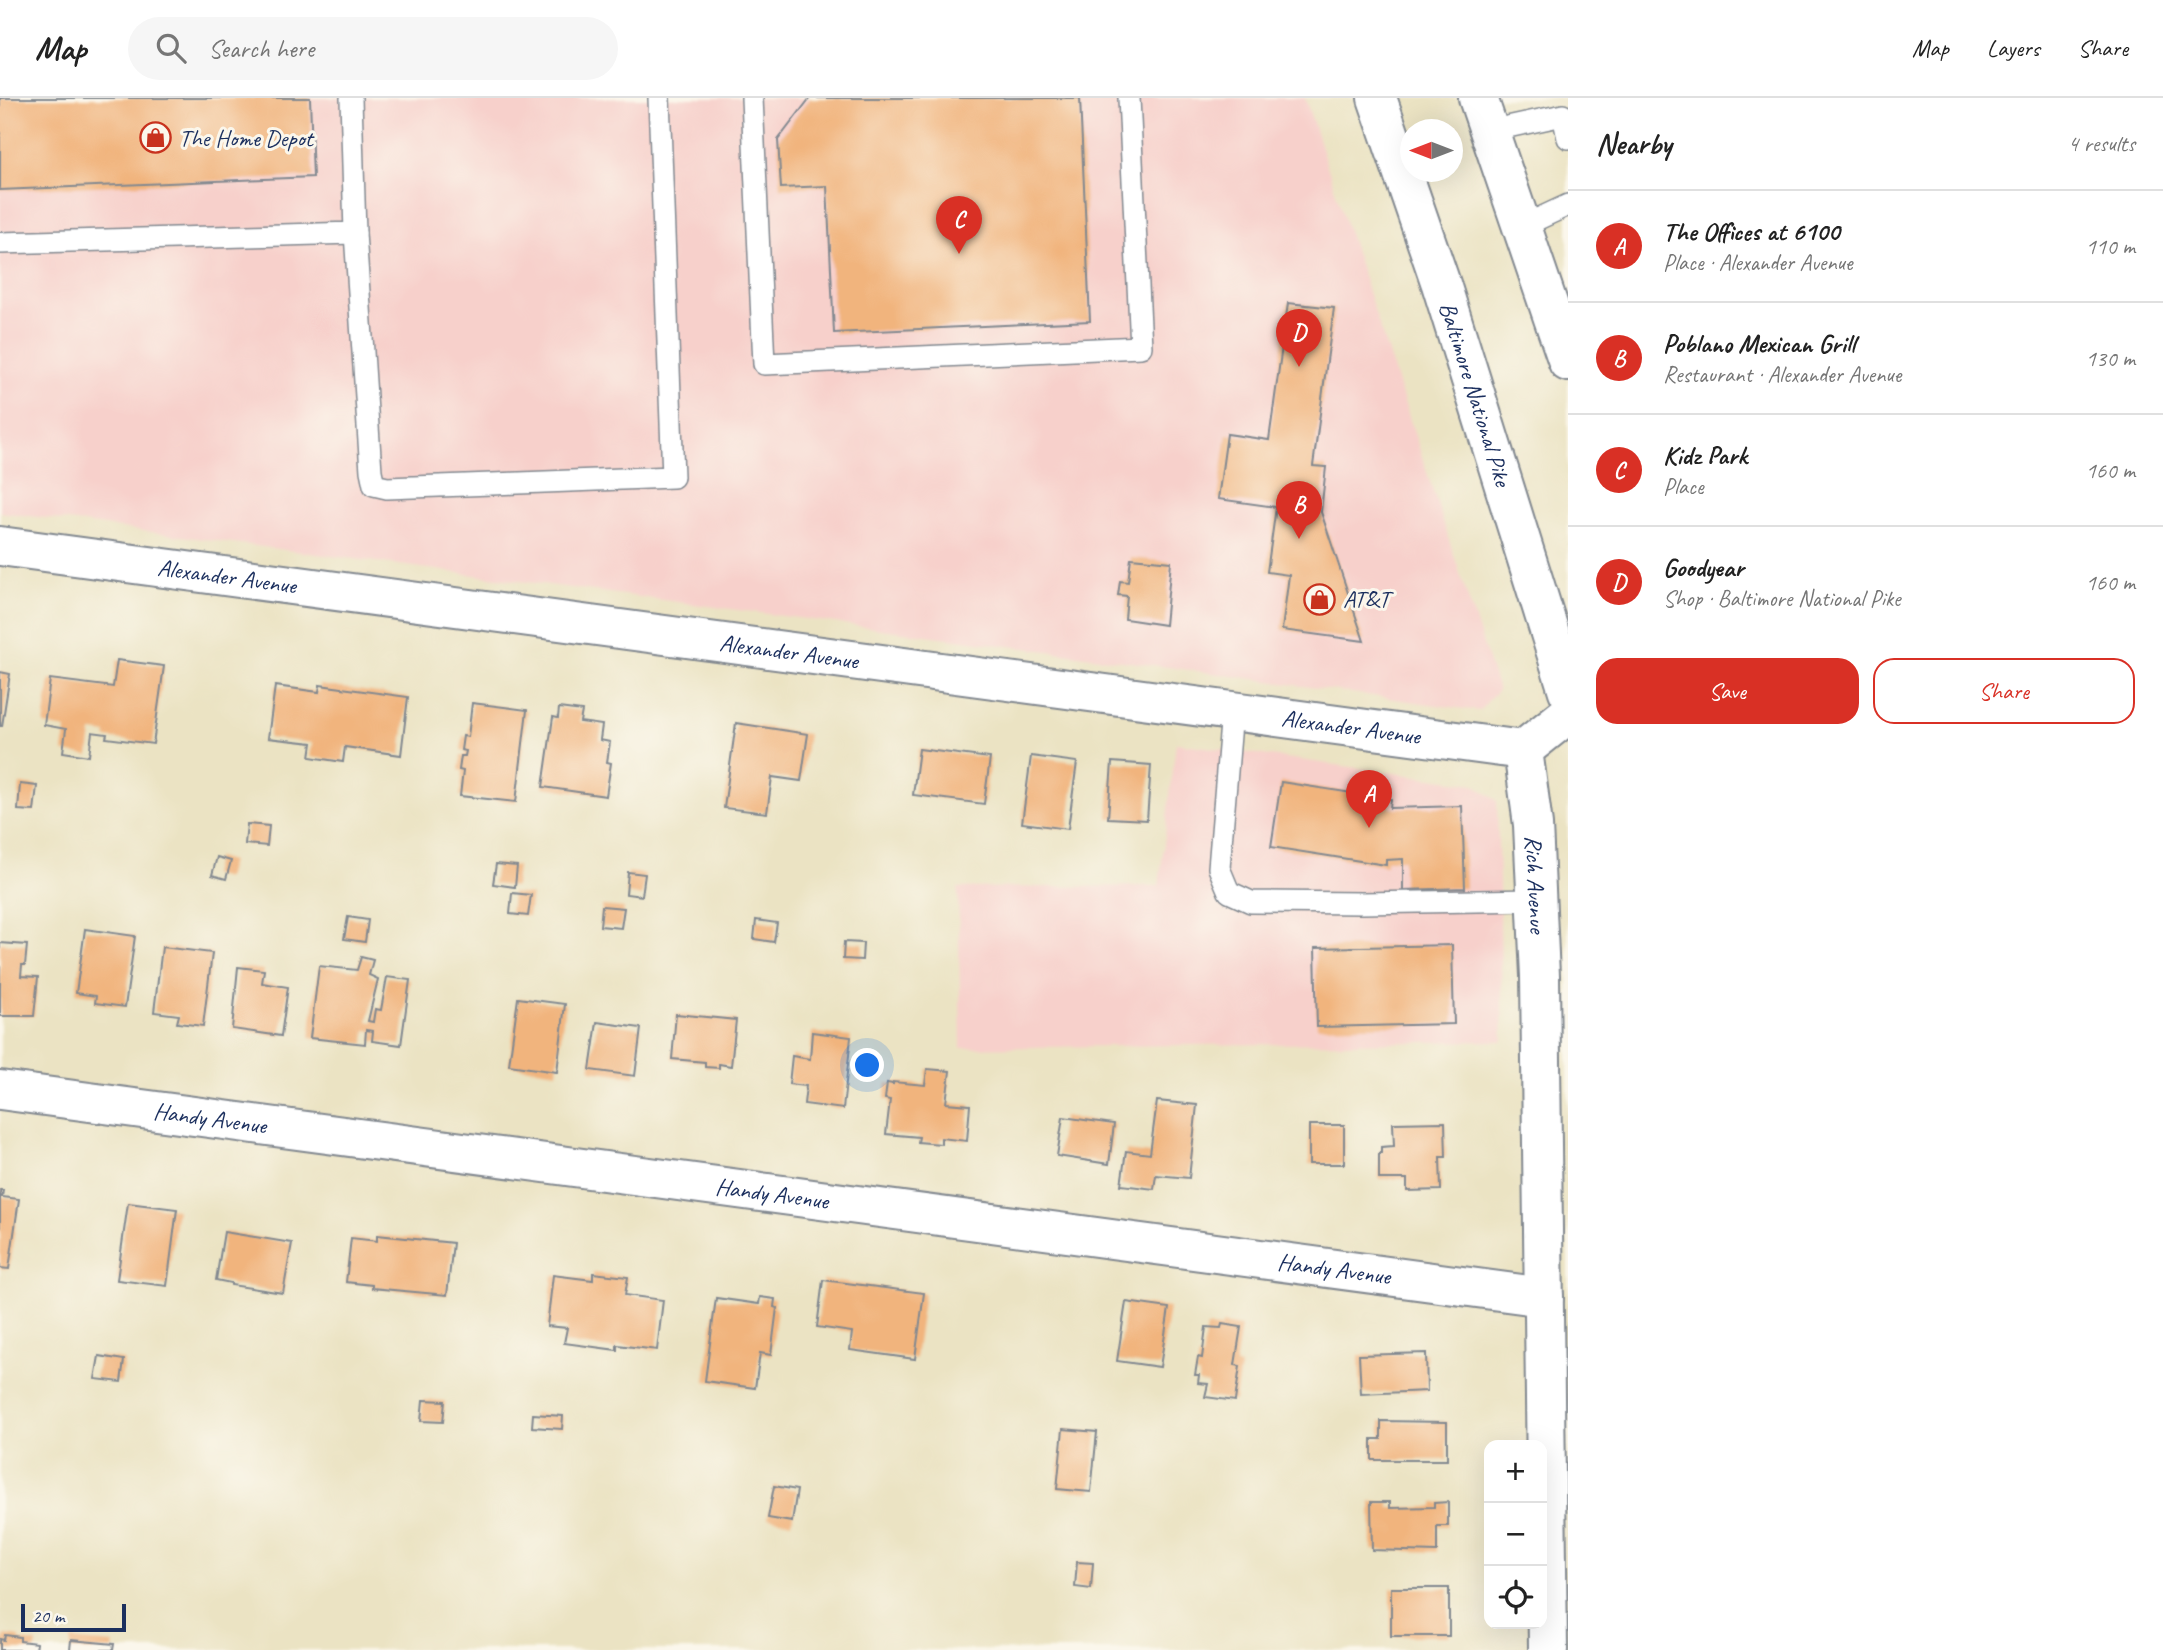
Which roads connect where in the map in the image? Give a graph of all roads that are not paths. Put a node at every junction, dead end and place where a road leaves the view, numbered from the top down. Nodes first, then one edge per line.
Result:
1 (351, 98) edge
2 (659, 98) edge
3 (752, 98) edge
4 (1129, 98) edge
5 (1377, 98) edge
6 (1560, 106) edge
7 (1484, 114) edge
8 (1568, 138) edge
9 (1568, 205) edge
10 (1523, 226) junction
11 (355, 233) junction
12 (0, 243) edge
13 (1559, 303) edge
14 (1568, 362) edge
15 (0, 547) edge
16 (1568, 691) edge
17 (1232, 712) junction
18 (1568, 714) edge
19 (1523, 750) junction
20 (1536, 900) junction
21 (1554, 975) edge
22 (0, 1090) edge
23 (1544, 1297) junction
24 (1548, 1650) edge

1 - 11 lane
2 - 11 lane
3 - 4 lane
5 - 16 street, Baltimore National Pike
6 - 7 lane
6 - 8 lane
7 - 10 street
9 - 10 lane
10 - 13 street
11 - 12 lane
13 - 14 street
15 - 17 street, Alexander Avenue
17 - 19 street, Alexander Avenue
17 - 20 lane
18 - 19 street
19 - 20 street, Rich Avenue
20 - 21 street, Rich Avenue
21 - 23 street, Rich Avenue
22 - 23 street, Handy Avenue
23 - 24 street, Rich Avenue

